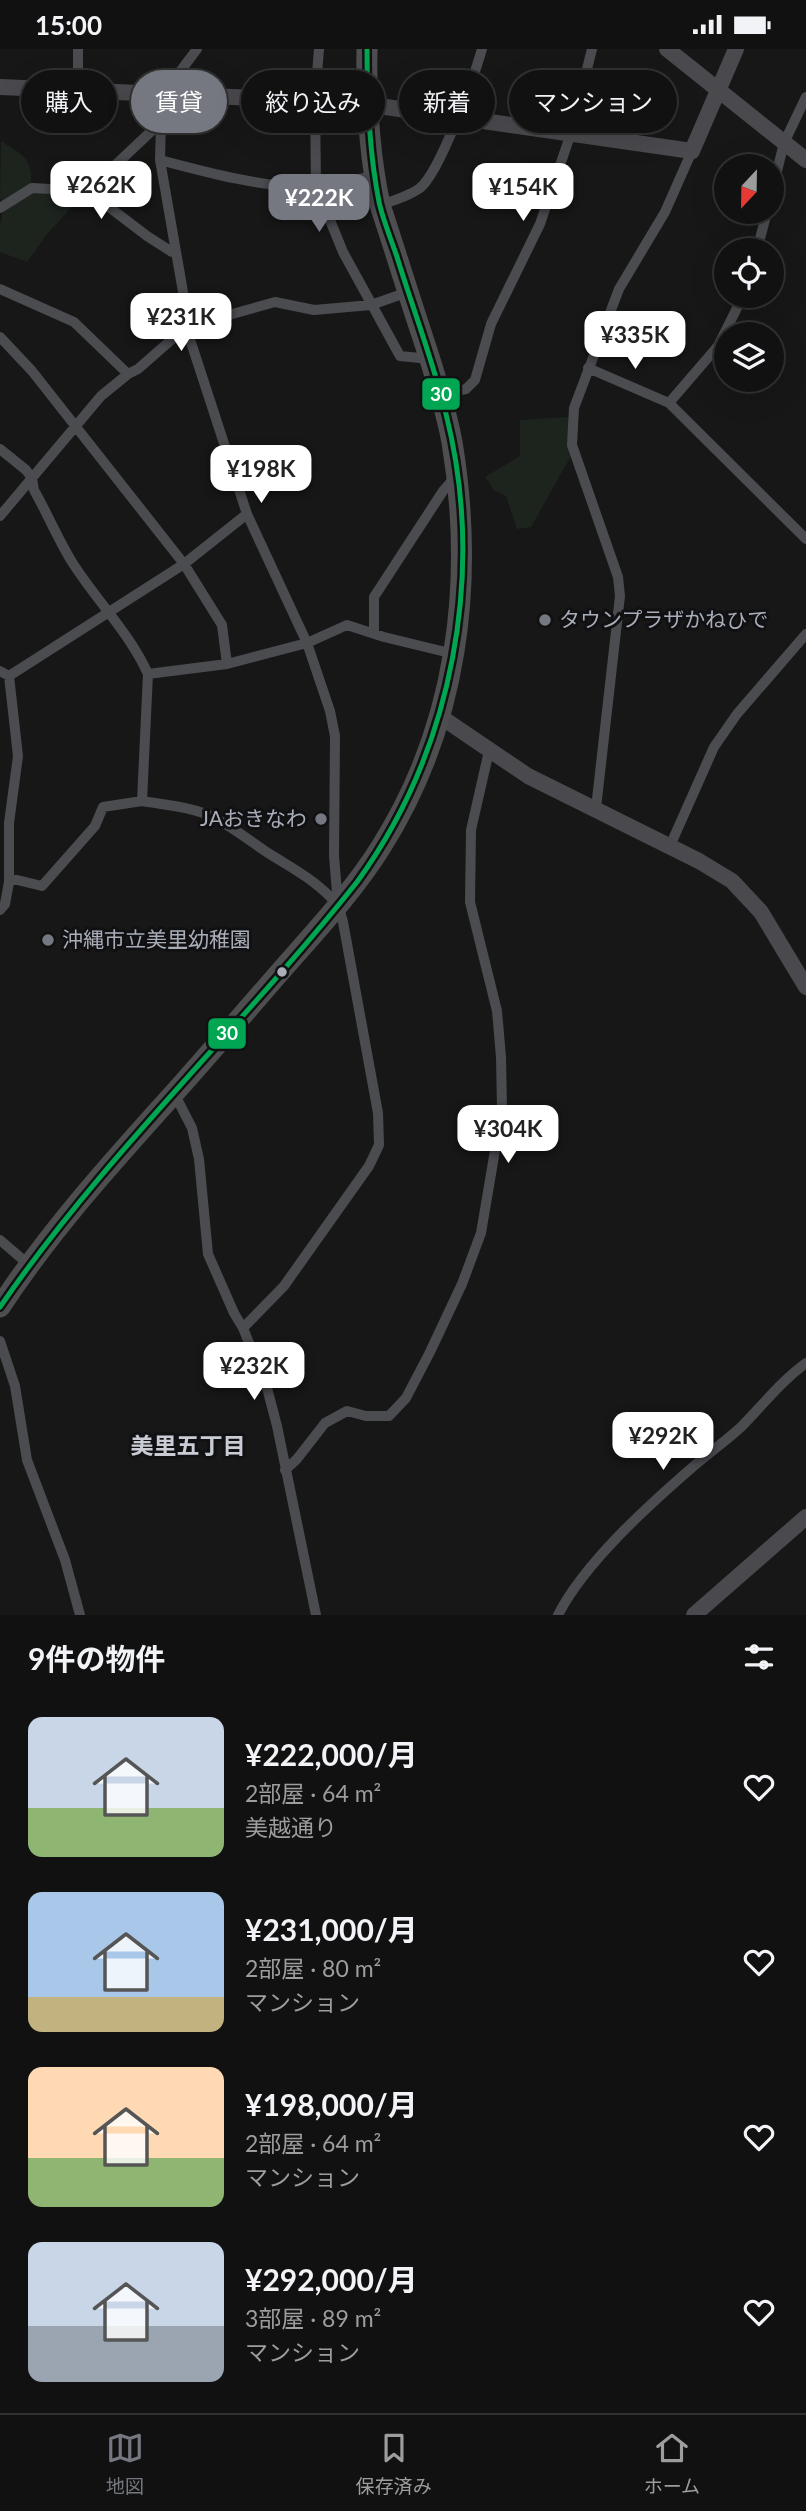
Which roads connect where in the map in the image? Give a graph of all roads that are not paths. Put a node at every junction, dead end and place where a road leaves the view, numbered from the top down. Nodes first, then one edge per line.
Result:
1 (78, 49) edge
2 (197, 49) edge
3 (319, 49) edge
4 (368, 49) edge
5 (482, 49) edge
6 (592, 49) edge
7 (667, 49) edge
8 (736, 49) edge
9 (78, 70) edge
10 (181, 70) edge
11 (317, 70) edge
12 (367, 70) edge
13 (474, 70) edge
14 (587, 70) edge
15 (0, 87) edge
16 (21, 88) edge
17 (717, 90) junction
18 (806, 97) edge
19 (149, 133) edge
20 (161, 133) edge
21 (315, 133) edge
22 (369, 133) edge
23 (450, 133) edge
24 (571, 133) joint
25 (783, 143) junction
26 (692, 151) junction
27 (780, 154) edge
28 (160, 160) junction
29 (806, 160) edge
30 (374, 176) junction
31 (316, 186) junction
32 (88, 191) junction
33 (380, 205) junction
34 (0, 208) edge
35 (174, 249) junction
36 (0, 289) edge
37 (408, 292) junction
38 (371, 305) junction
39 (737, 308) edge
40 (186, 327) junction
41 (0, 337) edge
42 (430, 359) junction
43 (588, 368) junction
44 (128, 374) junction
45 (440, 394) junction
46 (669, 403) junction
47 (75, 426) junction
48 (0, 449) edge
49 (457, 475) junction
50 (32, 478) junction
51 (247, 515) junction
52 (0, 516) edge
53 (806, 539) edge
54 (184, 564) junction
55 (110, 613) junction
56 (374, 633) junction
57 (806, 634) edge
58 (307, 643) junction
59 (454, 655) junction
60 (227, 664) junction
61 (5, 673) edge
62 (148, 674) junction
63 (442, 717) junction
64 (489, 751) junction
65 (142, 801) junction
66 (596, 808) junction
67 (4, 823) edge
68 (670, 846) junction
69 (9, 879) junction
70 (338, 905) junction
71 (0, 910) edge
72 (806, 987) edge
73 (174, 1093) junction
74 (0, 1240) edge
75 (28, 1264) junction
76 (0, 1307) edge
77 (243, 1328) junction
78 (0, 1341) edge
79 (806, 1363) edge
80 (285, 1470) junction
81 (806, 1517) edge
82 (80, 1615) edge
83 (316, 1615) edge
84 (558, 1615) edge
85 (694, 1615) edge

1 - 9 street
2 - 10 street
3 - 11 street
4 - 12 highway
5 - 13 street
6 - 14 street
7 - 17 street
8 - 17 street
15 - 16 street
17 - 25 street
17 - 26 street
18 - 25 street
19 - 32 street
20 - 28 street
21 - 31 street
22 - 30 highway
23 - 33 street
24 - 26 street
24 - 45 street
25 - 27 street
25 - 29 street
26 - 43 street
28 - 31 street
28 - 35 street
30 - 31 street
30 - 33 highway
31 - 38 street
32 - 34 street
32 - 35 street
33 - 37 highway
35 - 40 street
36 - 44 street
37 - 38 street
37 - 42 highway
38 - 40 street
38 - 42 street
39 - 46 street
40 - 44 street
40 - 51 street
41 - 47 street
42 - 45 highway
43 - 46 street
43 - 66 street
44 - 47 street
45 - 49 highway
46 - 53 street
47 - 50 street
47 - 54 street
48 - 50 street
49 - 56 street
49 - 59 highway
50 - 52 street
50 - 55 street
51 - 54 street
51 - 58 street
54 - 55 street
54 - 60 street
55 - 61 street
55 - 62 street
56 - 58 street
56 - 59 street
57 - 68 street
58 - 60 street
58 - 70 street
59 - 63 highway
60 - 62 street
61 - 67 street
62 - 65 street
63 - 64 street
63 - 70 highway
64 - 66 street
64 - 80 street
65 - 69 street
65 - 70 street
66 - 68 street
67 - 69 street
68 - 72 street
69 - 71 street
70 - 73 highway
70 - 77 street
73 - 75 highway
73 - 77 street
74 - 75 street
75 - 76 highway
77 - 80 street
78 - 82 street
79 - 84 street
80 - 83 street
81 - 85 street

